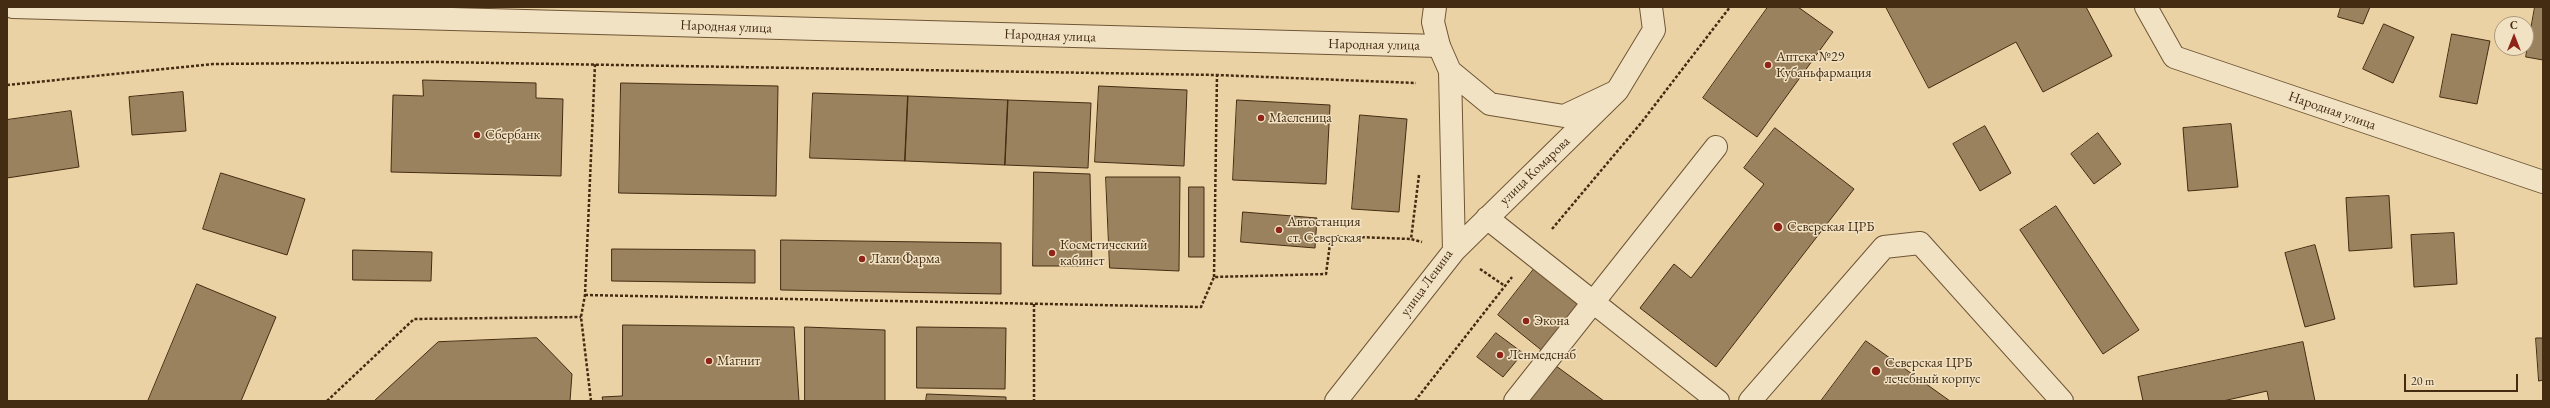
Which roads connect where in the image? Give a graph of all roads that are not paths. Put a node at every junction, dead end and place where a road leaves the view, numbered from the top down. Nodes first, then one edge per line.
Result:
1 (7, 7) edge
2 (12, 7) edge
3 (1435, 7) edge
4 (1651, 7) edge
5 (1667, 7) edge
6 (2146, 7) edge
7 (1654, 30) junction
8 (1439, 46) junction
9 (1450, 70) junction
10 (1617, 91) junction
11 (1716, 147) dead end
12 (2543, 182) edge
13 (1487, 218) junction
14 (1454, 251) junction
15 (1593, 303) junction
16 (1336, 401) edge
17 (1515, 401) edge
18 (1718, 401) edge
19 (1750, 401) edge
20 (2062, 401) edge

1 - 2 street, Народная улица
2 - 8 street, Народная улица
3 - 8 street, улица Ленина
4 - 7 street
5 - 7 street
6 - 12 street, Народная улица
7 - 10 street
8 - 9 street, улица Ленина
9 - 10 street, улица Ленина
9 - 14 street, улица Ленина
10 - 13 street, улица Комарова
11 - 15 street
13 - 14 street, улица Комарова
13 - 15 street
14 - 16 street, улица Ленина
15 - 17 street
15 - 18 street
19 - 20 street

